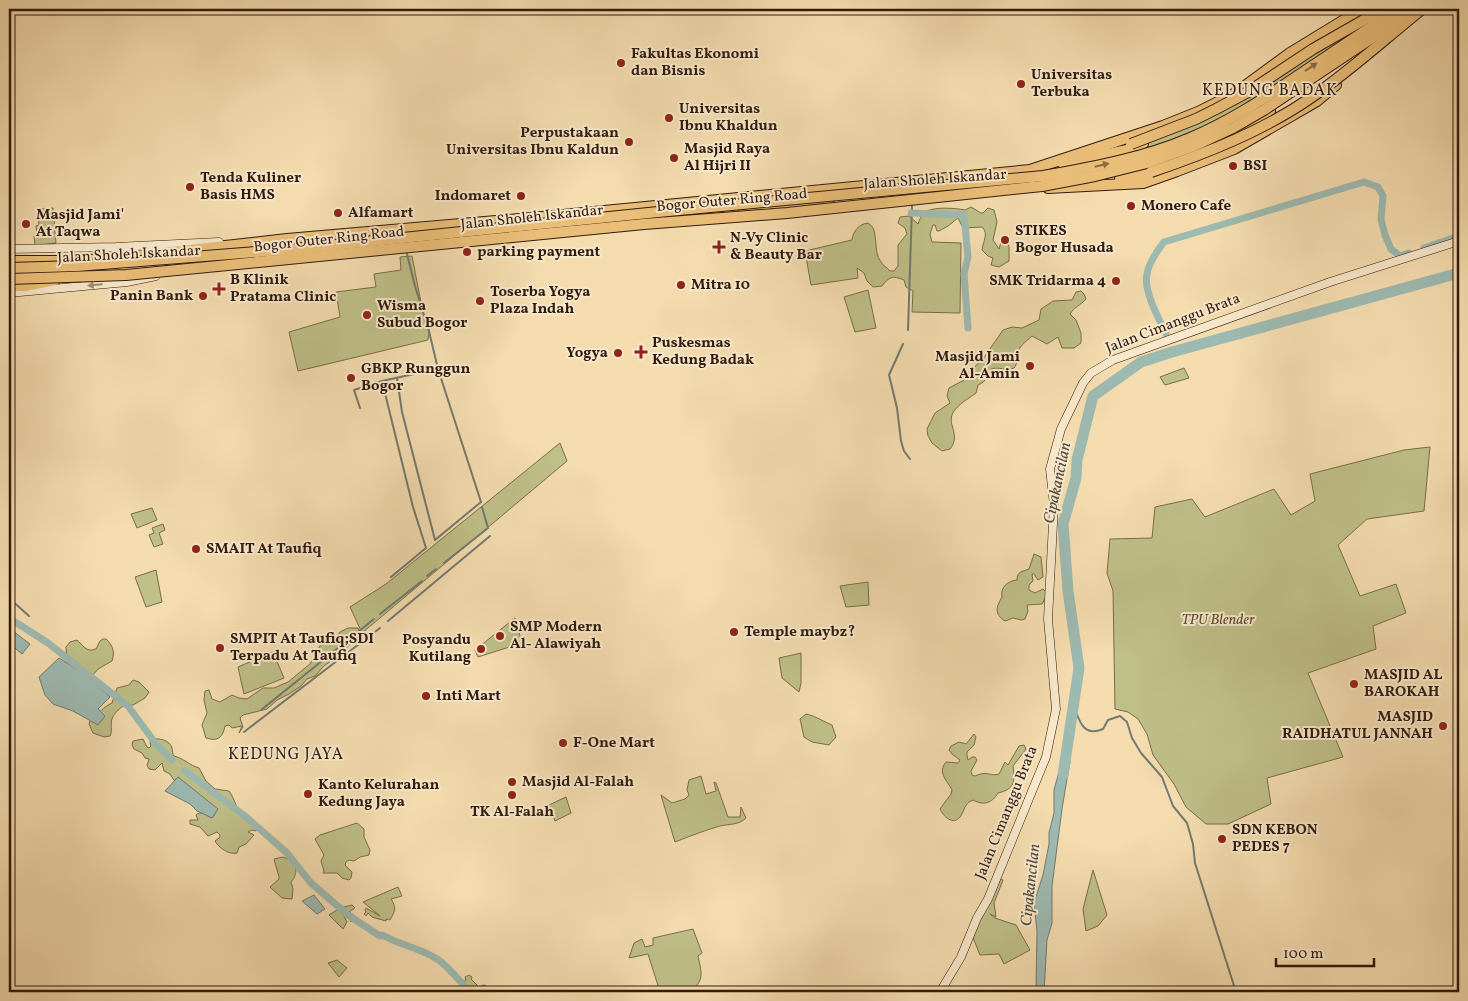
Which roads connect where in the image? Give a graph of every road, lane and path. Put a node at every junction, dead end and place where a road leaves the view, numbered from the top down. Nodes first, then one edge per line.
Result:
1 (1362, 9) edge
2 (1382, 9) edge
3 (1398, 9) edge
4 (1415, 9) edge
5 (1423, 9) edge
6 (1428, 9) edge
7 (1404, 18) junction
8 (1091, 159) junction
9 (1030, 170) junction
10 (1084, 182) junction
11 (1058, 187) junction
12 (723, 200) junction
13 (724, 213) junction
14 (287, 239) junction
15 (1459, 241) edge
16 (9, 249) edge
17 (9, 262) edge
18 (194, 267) junction
19 (9, 268) edge
20 (78, 271) junction
21 (9, 278) edge
22 (9, 286) edge
23 (9, 293) edge
24 (940, 992) edge

1 - 9 highway, Jalan Sholeh Iskandar
2 - 8 highway, bridge
2 - 8 highway, Jalan Sholeh Iskandar
3 - 7 highway
20 -> 3 highway, Bogor Outer Ring Road, bridge
4 - 20 highway, Bogor Outer Ring Road, bridge
5 - 7 highway, Jalan Sholeh Iskandar
5 - 10 highway, bridge
6 - 11 highway, Jalan Sholeh Iskandar
7 - 10 highway, Jalan Sholeh Iskandar
8 - 9 highway, Jalan Sholeh Iskandar
9 - 12 highway, Jalan Sholeh Iskandar
10 - 11 highway, Jalan Sholeh Iskandar
11 - 13 highway, Jalan Sholeh Iskandar
12 - 13 highway
12 - 14 highway, Jalan Sholeh Iskandar
13 - 18 highway, Jalan Sholeh Iskandar
14 - 16 street
14 - 17 highway, Jalan Sholeh Iskandar
15 - 24 street, Jalan Cimanggu Brata
17 - 20 highway, bridge
18 - 21 highway, Jalan Sholeh Iskandar
18 -> 23 street
19 - 20 highway, Bogor Outer Ring Road, bridge
20 - 21 highway, Bogor Outer Ring Road, bridge
20 - 22 highway, bridge

